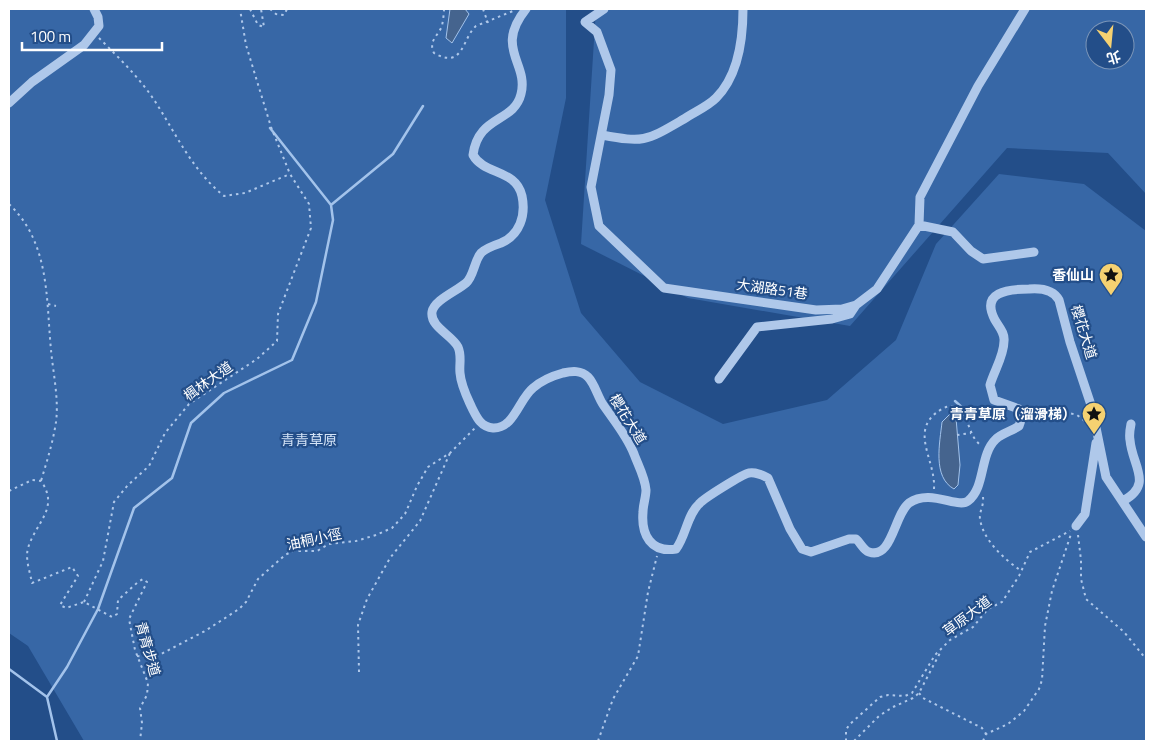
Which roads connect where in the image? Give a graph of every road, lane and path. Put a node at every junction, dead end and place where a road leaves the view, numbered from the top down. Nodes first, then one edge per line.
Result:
1 (94, 9) edge
2 (240, 9) edge
3 (250, 9) edge
4 (261, 9) edge
5 (270, 9) edge
6 (287, 9) edge
7 (444, 9) edge
8 (483, 9) edge
9 (517, 9) edge
10 (526, 9) edge
11 (604, 9) edge
12 (743, 9) edge
13 (1025, 9) edge
14 (488, 23) junction
15 (94, 33) junction
16 (9, 103) edge
17 (602, 135) junction
18 (290, 174) junction
19 (9, 204) edge
20 (919, 225) junction
21 (1034, 252) dead end
22 (48, 304) junction
23 (856, 305) junction
24 (56, 306) dead end
25 (719, 379) dead end
26 (1020, 413) junction
27 (480, 423) junction
28 (1131, 424) dead end
29 (971, 433) junction
30 (1096, 434) junction
31 (957, 435) dead end
32 (988, 449) junction
33 (450, 453) junction
34 (41, 481) junction
35 (976, 490) junction
36 (9, 491) edge
37 (934, 497) junction
38 (1123, 501) junction
39 (1076, 526) junction
40 (1146, 537) edge
41 (659, 549) junction
42 (1021, 570) junction
43 (84, 602) junction
44 (941, 650) junction
45 (137, 656) junction
46 (1146, 659) edge
47 (359, 672) dead end
48 (919, 693) junction
49 (986, 734) junction
50 (140, 741) edge
51 (598, 741) edge
52 (846, 741) edge
53 (854, 741) edge
54 (983, 741) edge

1 - 15 street
2 - 18 path
3 - 4 path
5 - 6 path
7 - 14 path
8 - 14 path
9 - 14 path
10 - 27 street
11 - 17 street, 大湖路51巷
12 - 17 street
13 - 20 street
15 - 16 street
15 - 18 path
17 - 23 street, 大湖路51巷
18 - 43 path, 楓林大道
19 - 22 path
20 - 21 street
20 - 23 street, 大湖路51巷
22 - 24 path
22 - 34 path
23 - 25 street
26 - 30 path
26 - 30 street, 櫻花大道
26 - 32 street
27 - 33 path, 油桐小徑
27 - 41 street, 櫻花大道
28 - 38 street
29 - 31 path
29 - 32 path
29 - 37 path
30 - 38 street, 櫻花大道
30 - 39 street
32 - 35 street
33 - 45 path, 油桐小徑
33 - 47 path
34 - 36 path
34 - 43 path
35 - 37 street
35 - 42 path
37 - 41 street
38 - 40 street
39 - 42 path, 草原大道
39 - 46 path
39 - 49 path
41 - 51 path
42 - 44 path, 草原大道
43 - 45 path, 青青步道
44 - 48 path
44 - 52 path, 草原大道
45 - 50 path, 青青步道
48 - 49 path
48 - 53 path
49 - 54 path

